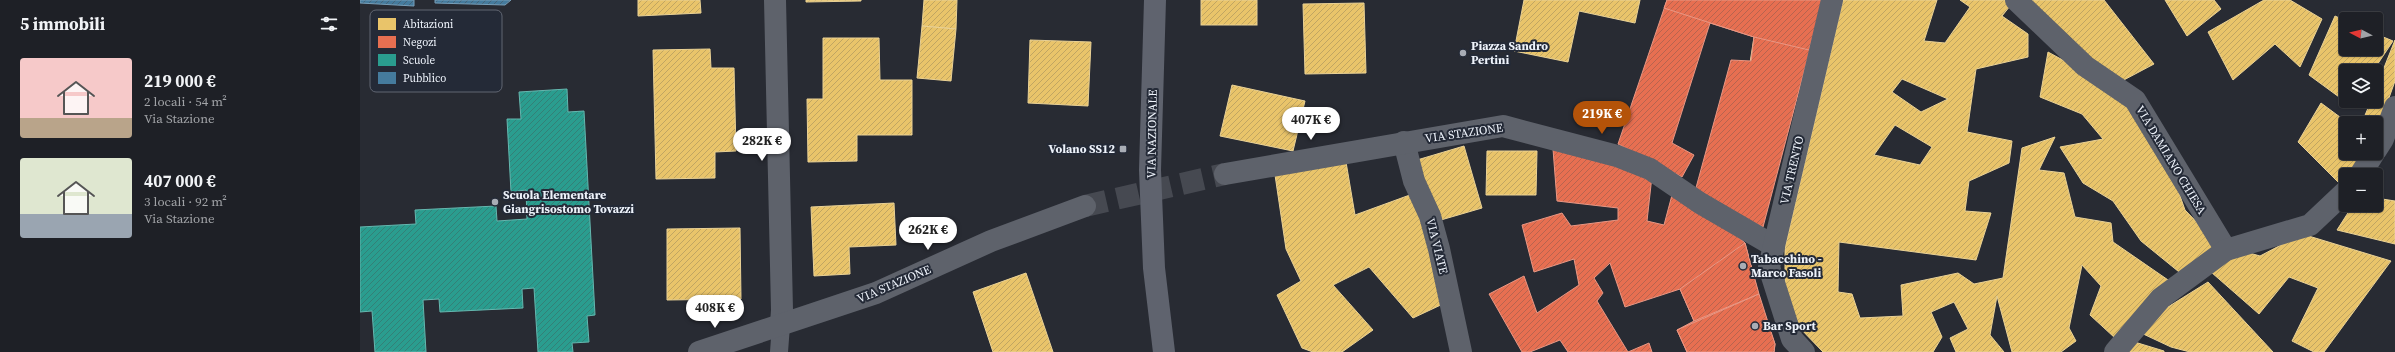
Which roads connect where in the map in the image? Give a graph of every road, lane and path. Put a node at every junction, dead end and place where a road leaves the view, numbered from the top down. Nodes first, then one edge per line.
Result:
1 (775, 0) edge
2 (1155, 0) edge
3 (1832, 0) edge
4 (2016, 0) edge
5 (2395, 107) edge
6 (1404, 142) junction
7 (2383, 142) edge
8 (1225, 174) tunnel mouth
9 (2339, 198) edge
10 (1085, 206) tunnel mouth
11 (1774, 246) junction
12 (2226, 250) junction
13 (780, 325) junction
14 (1795, 348) edge
15 (699, 352) edge
16 (779, 352) edge
17 (1164, 352) edge
18 (1461, 352) edge
19 (2115, 352) edge

1 - 13 street
2 - 17 main road, VIA NAZIONALE
3 - 11 street, VIA TRENTO
4 - 12 street, VIA DAMIANO CHIESA
5 - 7 street
6 - 8 street, VIA STAZIONE
6 - 11 street, VIA STAZIONE
6 - 18 street, VIA VIATE
9 - 12 street
10 - 13 street, VIA STAZIONE
11 - 14 street, VIA TRENTO
12 - 19 street
13 - 15 street, VIA STAZIONE
13 - 16 lane

